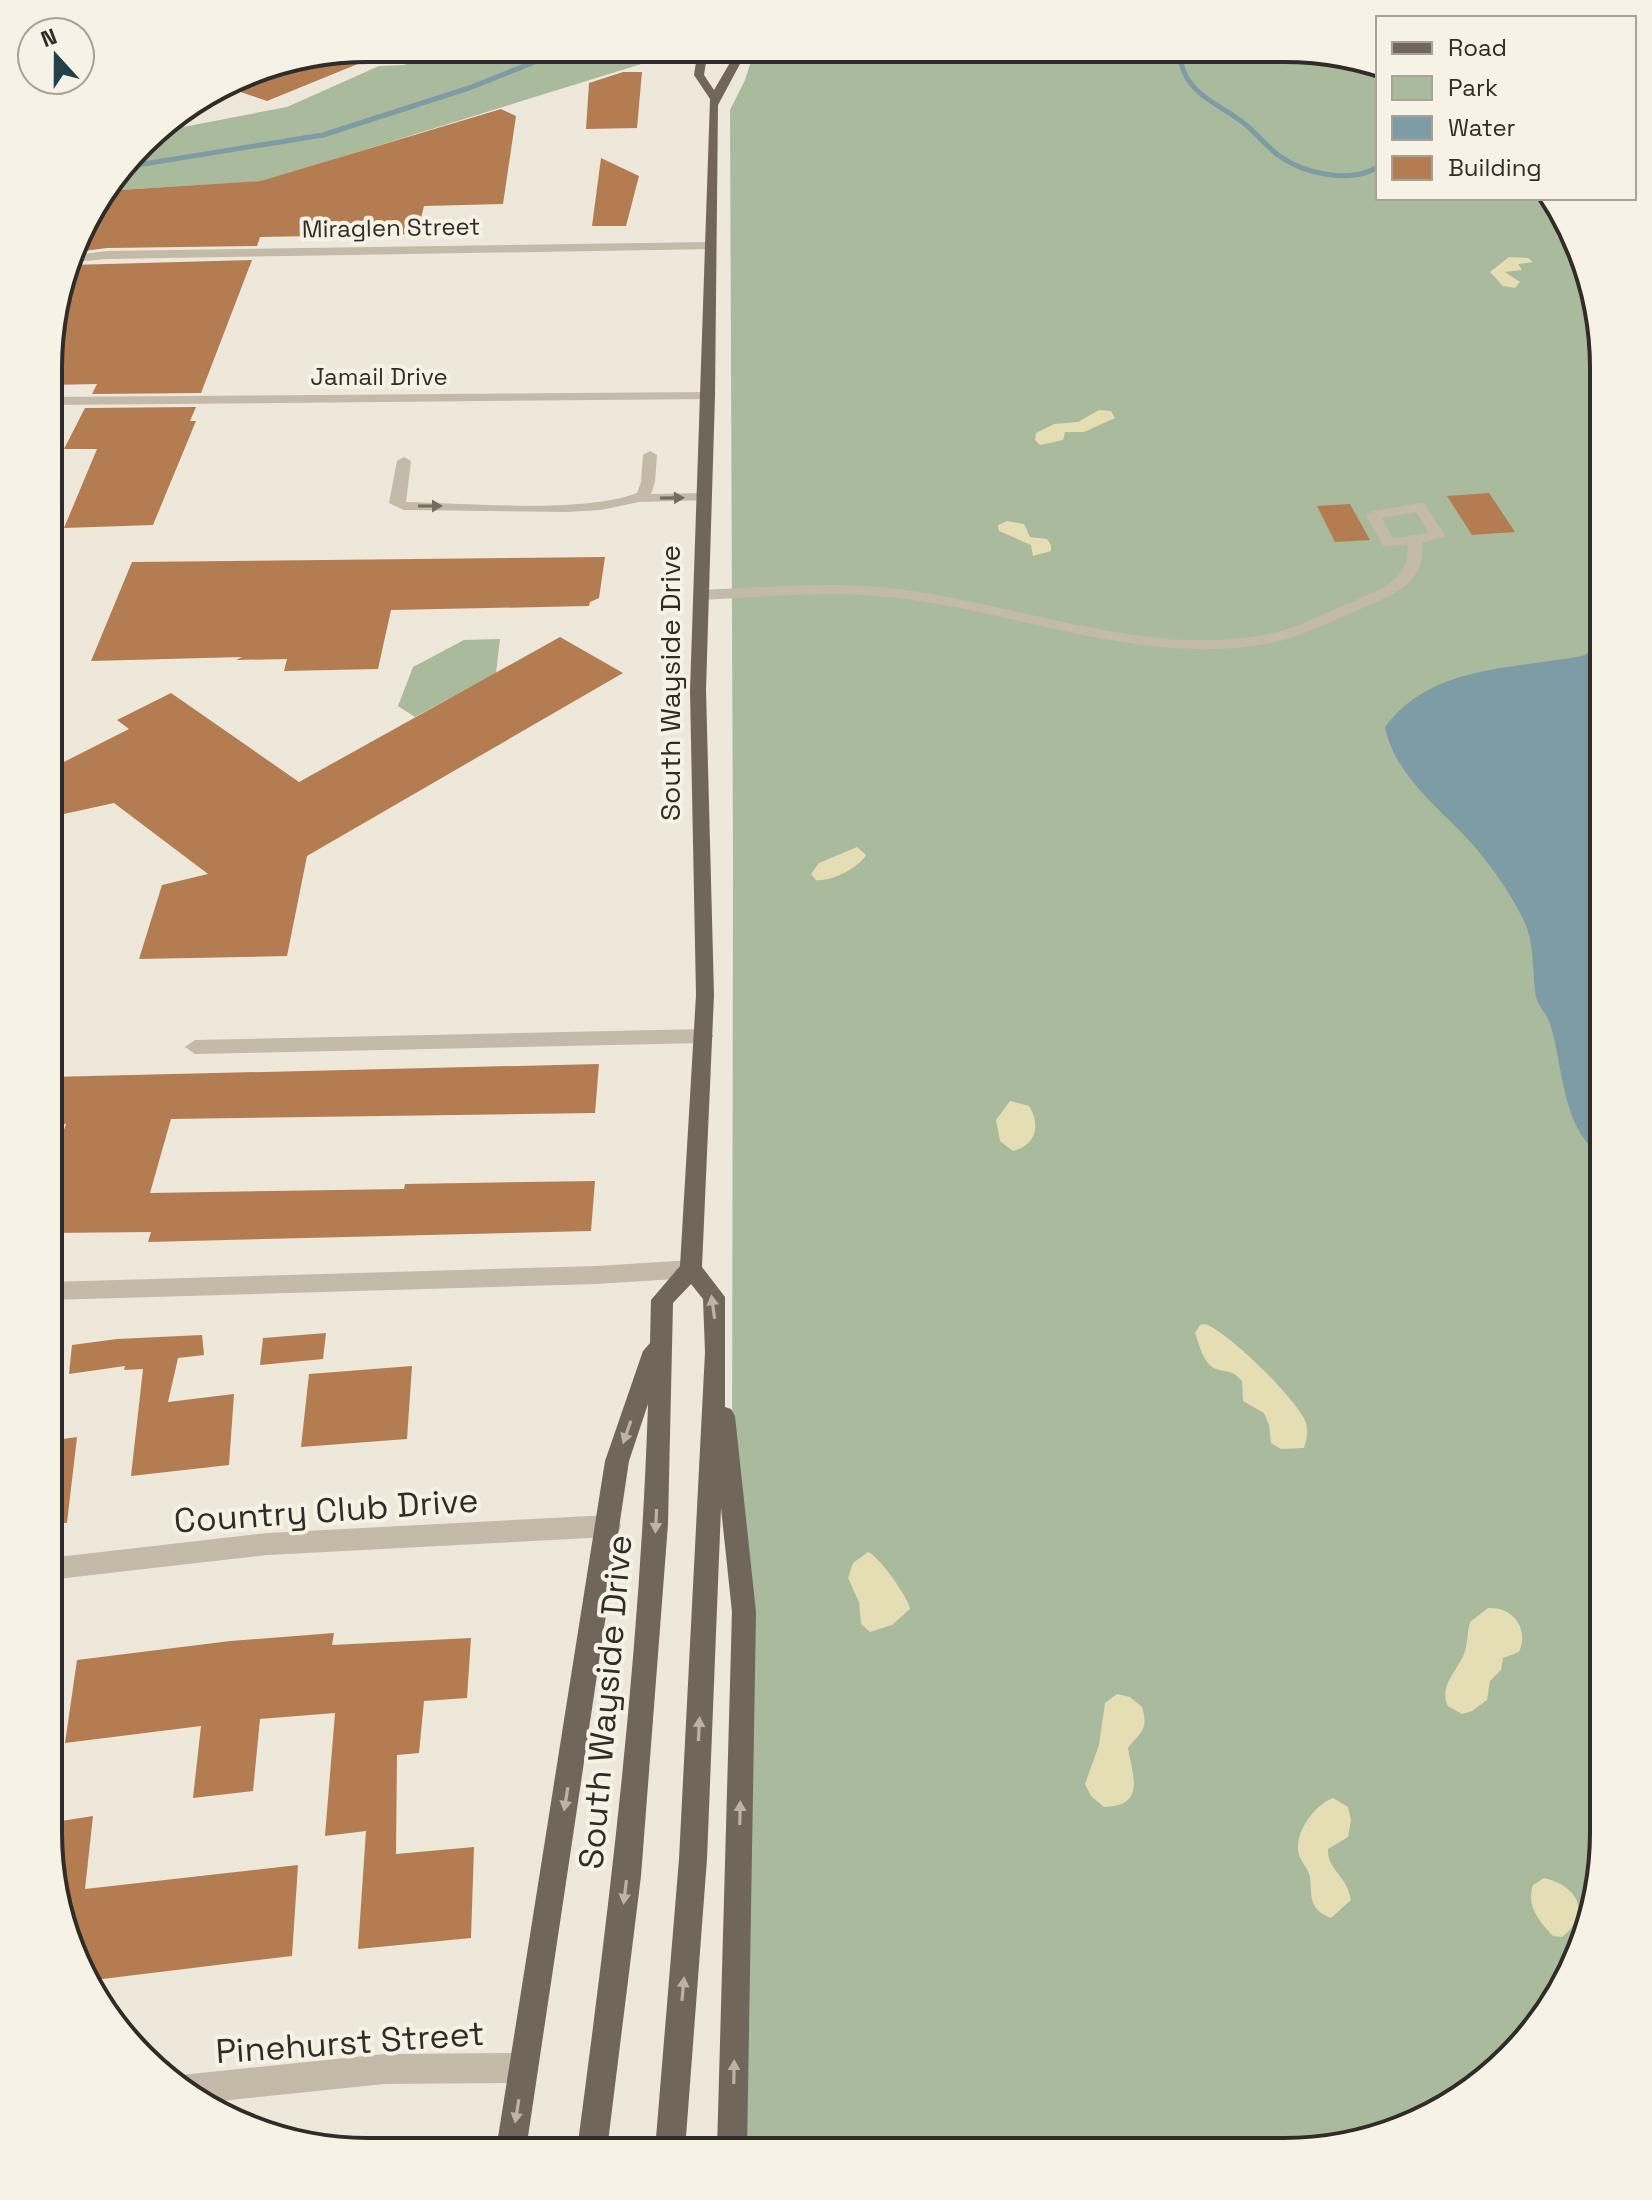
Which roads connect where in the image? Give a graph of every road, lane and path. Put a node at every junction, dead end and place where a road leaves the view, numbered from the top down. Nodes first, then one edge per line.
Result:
1 (701, 62) edge
2 (738, 62) edge
3 (714, 98) junction
4 (709, 246) junction
5 (82, 258) edge
6 (708, 396) junction
7 (62, 401) edge
8 (650, 455) dead end
9 (404, 461) dead end
10 (704, 497) junction
11 (640, 498) junction
12 (1414, 540) dead end
13 (701, 595) junction
14 (704, 1036) junction
15 (195, 1047) dead end
16 (691, 1269) junction
17 (62, 1291) edge
18 (660, 1332) junction
19 (716, 1352) junction
20 (609, 1526) junction
21 (62, 1567) edge
22 (523, 2068) junction
23 (201, 2088) edge
24 (513, 2138) edge
25 (594, 2138) edge
26 (671, 2138) edge
27 (732, 2138) edge

1 - 3 main road, South Wayside Drive
2 - 3 main road
3 - 4 main road, South Wayside Drive
4 - 5 street, Miraglen Street
4 - 6 main road, South Wayside Drive
6 - 7 street, Jamail Drive
6 - 10 main road, South Wayside Drive
8 - 11 street
9 -> 11 street
11 -> 10 street
10 - 13 main road, South Wayside Drive
12 - 13 street
13 - 14 main road, South Wayside Drive
14 - 15 street
14 - 16 main road, South Wayside Drive
16 - 17 street
16 - 18 main road, South Wayside Drive
19 -> 16 main road
18 -> 20 main road
18 -> 25 main road, South Wayside Drive
26 -> 19 main road
27 -> 19 main road
20 - 21 street, Country Club Drive
20 -> 22 main road
22 - 23 street, Pinehurst Street
22 -> 24 main road

